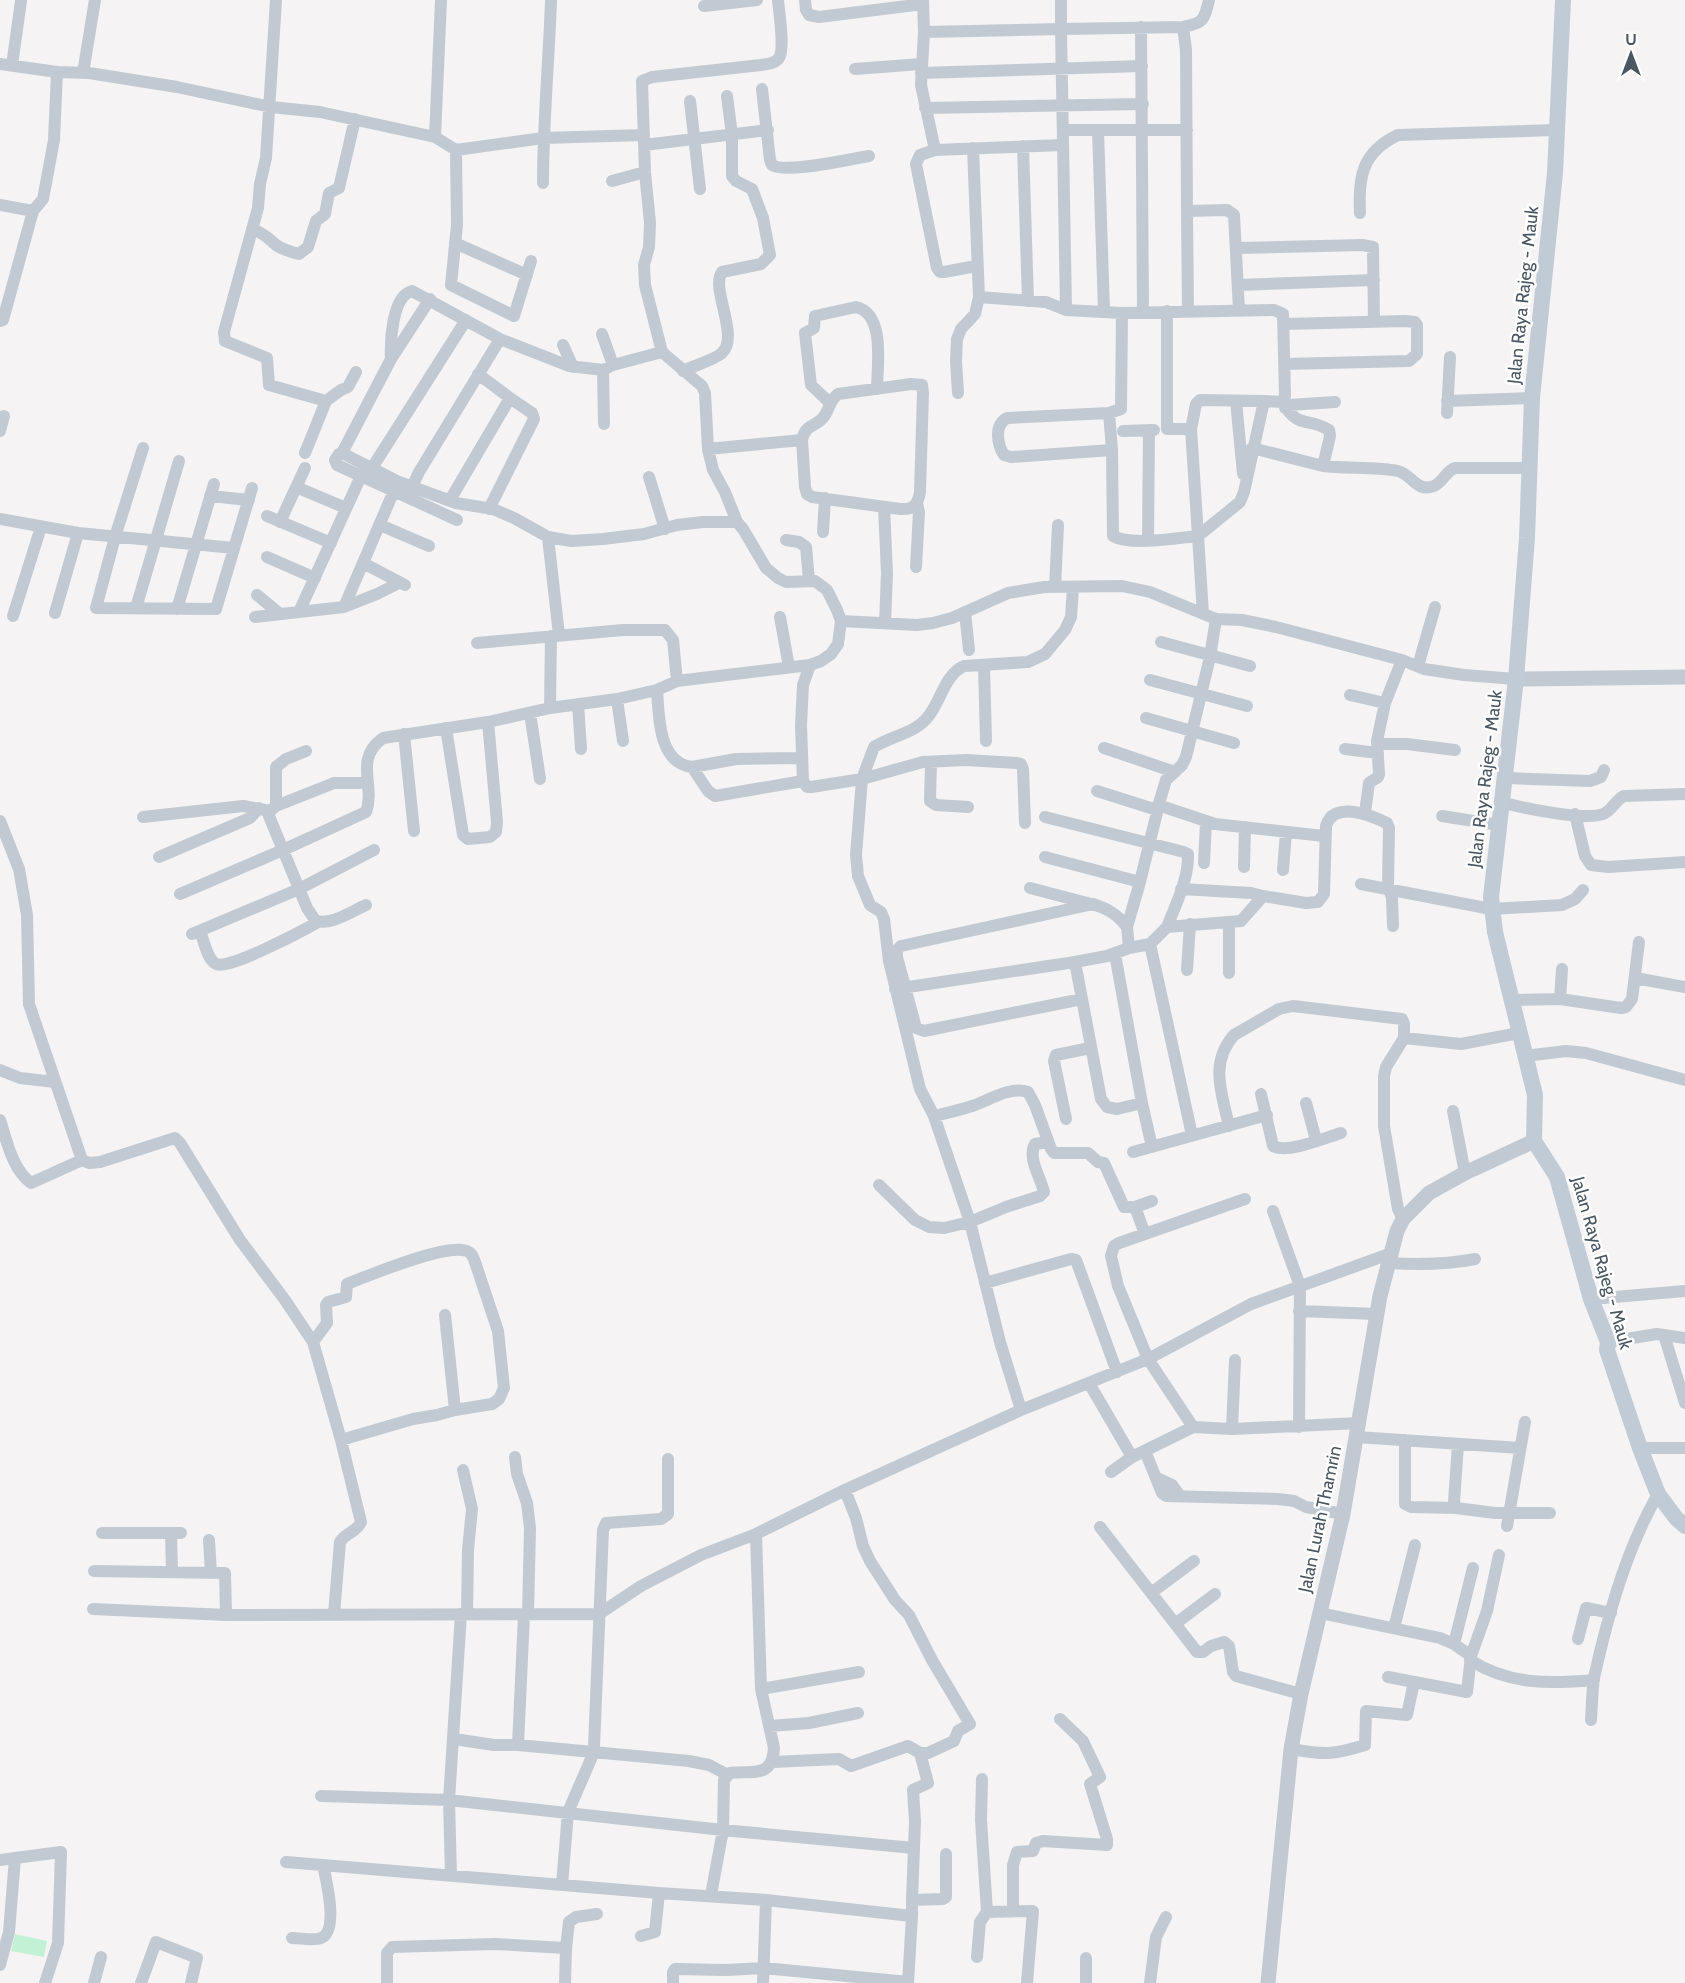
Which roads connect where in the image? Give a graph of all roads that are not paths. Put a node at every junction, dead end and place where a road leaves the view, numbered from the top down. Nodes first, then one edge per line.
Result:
1 (95, 0) edge
2 (276, 0) edge
3 (441, 0) edge
4 (551, 0) edge
5 (757, 0) edge
6 (778, 0) edge
7 (805, 0) edge
8 (843, 0) edge
9 (1061, 0) edge
10 (1209, 0) edge
11 (1563, 0) edge
12 (21, 1) edge
13 (923, 2) edge
14 (704, 6) dead end
15 (844, 14) junction
16 (1142, 27) junction
17 (1183, 27) junction
18 (1061, 28) junction
19 (924, 32) junction
20 (6, 65) edge
21 (1142, 66) junction
22 (1062, 67) junction
23 (921, 68) junction
24 (855, 69) dead end
25 (57, 72) junction
26 (83, 73) junction
27 (762, 89) dead end
28 (727, 96) dead end
29 (690, 101) dead end
30 (1143, 104) junction
31 (1062, 106) junction
32 (271, 107) junction
33 (925, 108) junction
34 (355, 119) junction
35 (768, 130) junction
36 (1064, 130) junction
37 (1098, 130) junction
38 (1186, 130) junction
39 (1556, 130) junction
40 (1143, 131) junction
41 (732, 135) junction
42 (435, 137) junction
43 (543, 138) junction
44 (644, 140) junction
45 (694, 140) junction
46 (1064, 145) junction
47 (1023, 146) junction
48 (973, 148) junction
49 (456, 150) junction
50 (935, 150) junction
51 (869, 156) dead end
52 (645, 172) junction
53 (612, 182) dead end
54 (543, 183) dead end
55 (700, 189) dead end
56 (0, 205) edge
57 (33, 211) junction
58 (1187, 211) junction
59 (1360, 213) dead end
60 (252, 229) junction
61 (455, 243) junction
62 (1237, 248) junction
63 (531, 261) dead end
64 (976, 266) junction
65 (527, 275) junction
66 (1374, 280) junction
67 (1238, 285) junction
68 (979, 297) junction
69 (430, 299) junction
70 (1028, 301) junction
71 (1066, 310) junction
72 (1239, 310) junction
73 (1104, 311) junction
74 (1167, 311) junction
75 (1143, 312) junction
76 (1188, 312) junction
77 (1122, 313) junction
78 (466, 320) junction
79 (0, 321) edge
80 (1374, 322) junction
81 (1284, 324) junction
82 (602, 334) dead end
83 (500, 339) junction
84 (563, 345) dead end
85 (662, 352) junction
86 (1450, 357) dead end
87 (391, 360) junction
88 (1284, 364) junction
89 (573, 367) junction
90 (608, 368) junction
91 (683, 371) junction
92 (356, 372) dead end
93 (478, 374) junction
94 (877, 390) junction
95 (958, 393) dead end
96 (510, 398) junction
97 (1532, 398) junction
98 (326, 401) junction
99 (1236, 401) junction
100 (1264, 401) junction
101 (1335, 402) dead end
102 (830, 403) junction
103 (1284, 405) junction
104 (1115, 411) junction
105 (4, 416) dead end
106 (604, 424) dead end
107 (1167, 429) junction
108 (1191, 429) junction
109 (1149, 430) junction
110 (0, 431) edge
111 (1117, 432) junction
112 (802, 440) junction
113 (143, 448) dead end
114 (1252, 448) junction
115 (708, 449) junction
116 (1112, 450) junction
117 (305, 453) dead end
118 (342, 453) junction
119 (179, 460) dead end
120 (1323, 466) junction
121 (305, 468) dead end
122 (372, 468) junction
123 (1528, 468) junction
124 (361, 476) junction
125 (649, 477) dead end
126 (1244, 484) junction
127 (296, 487) junction
128 (396, 487) junction
129 (412, 487) junction
130 (825, 498) junction
131 (450, 500) junction
132 (917, 503) junction
133 (884, 507) junction
134 (346, 508) junction
135 (489, 509) junction
136 (267, 516) dead end
137 (457, 520) dead end
138 (0, 521) edge
139 (280, 522) junction
140 (737, 522) junction
141 (380, 525) junction
142 (1058, 525) dead end
143 (41, 526) junction
144 (665, 529) junction
145 (823, 532) dead end
146 (78, 533) junction
147 (1198, 536) junction
148 (115, 537) junction
149 (548, 537) junction
150 (1148, 539) junction
151 (786, 540) dead end
152 (155, 541) junction
153 (331, 543) junction
154 (196, 545) junction
155 (429, 546) dead end
156 (234, 548) junction
157 (267, 557) dead end
158 (363, 563) junction
159 (915, 567) dead end
160 (315, 578) junction
161 (808, 580) junction
162 (1055, 587) junction
163 (1073, 588) junction
164 (257, 596) dead end
165 (344, 607) junction
166 (1435, 607) dead end
167 (136, 608) junction
168 (177, 609) junction
169 (299, 612) junction
170 (965, 612) junction
171 (55, 613) dead end
172 (280, 614) junction
173 (1203, 614) junction
174 (13, 616) dead end
175 (255, 616) dead end
176 (780, 617) dead end
177 (1216, 619) junction
178 (841, 621) junction
179 (885, 623) junction
180 (555, 635) junction
181 (1161, 642) dead end
182 (477, 643) dead end
183 (969, 651) dead end
184 (1210, 657) junction
185 (1402, 660) junction
186 (810, 665) junction
187 (984, 665) junction
188 (1250, 666) dead end
189 (1418, 666) junction
190 (789, 667) junction
191 (1685, 677) edge
192 (1516, 678) junction
193 (677, 681) junction
194 (1150, 681) dead end
195 (657, 690) junction
196 (1201, 694) junction
197 (1350, 695) dead end
198 (617, 699) junction
199 (1385, 703) junction
200 (578, 704) junction
201 (1247, 706) dead end
202 (550, 708) junction
203 (530, 713) junction
204 (1146, 718) dead end
205 (488, 722) junction
206 (446, 728) junction
207 (1192, 731) junction
208 (404, 734) junction
209 (622, 741) dead end
210 (986, 741) dead end
211 (1234, 743) dead end
212 (1104, 748) dead end
213 (581, 749) dead end
214 (1345, 749) dead end
215 (1378, 749) junction
216 (1455, 750) dead end
217 (306, 751) dead end
218 (802, 758) junction
219 (931, 762) junction
220 (692, 767) junction
221 (1604, 770) dead end
222 (1175, 772) junction
223 (1504, 778) junction
224 (540, 779) dead end
225 (862, 779) junction
226 (803, 781) junction
227 (366, 783) junction
228 (1097, 791) dead end
229 (1685, 794) edge
230 (1501, 802) junction
231 (968, 807) dead end
232 (1158, 807) junction
233 (269, 808) junction
234 (1365, 813) junction
235 (1575, 814) junction
236 (1442, 816) dead end
237 (143, 817) dead end
238 (1045, 817) dead end
239 (0, 821) edge
240 (1206, 822) junction
241 (1025, 823) dead end
242 (1499, 825) junction
243 (1245, 827) junction
244 (414, 831) dead end
245 (1286, 832) junction
246 (1324, 836) junction
247 (1149, 844) junction
248 (283, 850) junction
249 (374, 850) dead end
250 (159, 857) dead end
251 (1045, 857) dead end
252 (1685, 862) edge
253 (1204, 863) dead end
254 (1244, 867) dead end
255 (1283, 870) dead end
256 (1140, 882) junction
257 (1361, 884) dead end
258 (1030, 888) dead end
259 (1389, 888) junction
260 (299, 889) junction
261 (1181, 889) junction
262 (1583, 890) dead end
263 (180, 894) dead end
264 (1263, 896) junction
265 (1092, 904) junction
266 (366, 905) dead end
267 (1491, 909) junction
268 (318, 922) junction
269 (1229, 922) junction
270 (1190, 924) junction
271 (1393, 926) dead end
272 (1127, 927) junction
273 (1167, 927) junction
274 (1639, 942) dead end
275 (1150, 944) junction
276 (1129, 948) junction
277 (1115, 954) junction
278 (1075, 962) junction
279 (1562, 969) dead end
280 (1187, 970) dead end
281 (1228, 973) dead end
282 (1635, 978) junction
283 (1685, 987) edge
284 (901, 988) junction
285 (1082, 999) junction
286 (1560, 999) junction
287 (1511, 1000) junction
288 (1519, 1033) junction
289 (1404, 1038) junction
290 (1090, 1048) junction
291 (1525, 1056) junction
292 (0, 1070) edge
293 (1685, 1080) edge
294 (55, 1082) junction
295 (1261, 1094) dead end
296 (1142, 1103) junction
297 (1306, 1103) dead end
298 (1453, 1111) dead end
299 (1267, 1115) junction
300 (934, 1116) junction
301 (1066, 1119) dead end
302 (0, 1120) edge
303 (1229, 1126) junction
304 (1341, 1133) dead end
305 (1192, 1135) junction
306 (1316, 1140) junction
307 (1534, 1141) junction
308 (1047, 1142) junction
309 (1152, 1147) junction
310 (1133, 1152) dead end
311 (82, 1160) junction
312 (1465, 1173) junction
313 (879, 1185) dead end
314 (1245, 1199) dead end
315 (1152, 1201) dead end
316 (1135, 1206) junction
317 (1274, 1211) dead end
318 (1403, 1219) junction
319 (970, 1222) junction
320 (1145, 1234) junction
321 (1390, 1258) junction
322 (1474, 1259) dead end
323 (984, 1283) junction
324 (1300, 1286) junction
325 (1685, 1291) edge
326 (1591, 1299) junction
327 (1299, 1311) junction
328 (1377, 1314) junction
329 (445, 1315) dead end
330 (1664, 1335) junction
331 (1685, 1338) edge
332 (313, 1342) junction
333 (1608, 1342) junction
334 (1148, 1359) junction
335 (1235, 1360) dead end
336 (1117, 1372) junction
337 (1089, 1383) junction
338 (1685, 1403) edge
339 (454, 1410) junction
340 (1021, 1410) junction
341 (1525, 1422) dead end
342 (1193, 1427) junction
343 (1299, 1427) junction
344 (1232, 1429) junction
345 (1358, 1430) junction
346 (341, 1440) junction
347 (1405, 1440) junction
348 (1458, 1444) junction
349 (1520, 1448) junction
350 (1640, 1448) junction
351 (1685, 1448) edge
352 (1145, 1451) junction
353 (515, 1457) dead end
354 (1132, 1457) junction
355 (668, 1459) dead end
356 (463, 1470) dead end
357 (1111, 1473) dead end
358 (845, 1490) junction
359 (1658, 1494) junction
360 (1456, 1508) junction
361 (1509, 1513) junction
362 (1550, 1513) dead end
363 (1343, 1514) junction
364 (1507, 1526) dead end
365 (1685, 1526) edge
366 (1100, 1527) dead end
367 (102, 1533) dead end
368 (756, 1534) junction
369 (209, 1540) dead end
370 (1415, 1545) dead end
371 (1499, 1555) dead end
372 (1194, 1561) dead end
373 (1473, 1568) dead end
374 (94, 1571) dead end
375 (172, 1572) junction
376 (210, 1573) junction
377 (1151, 1593) junction
378 (1215, 1594) dead end
379 (93, 1609) dead end
380 (1320, 1613) junction
381 (1611, 1613) junction
382 (334, 1614) junction
383 (464, 1614) junction
384 (598, 1614) junction
385 (226, 1615) junction
386 (526, 1615) junction
387 (1175, 1624) junction
388 (1394, 1628) junction
389 (1578, 1639) dead end
390 (1454, 1644) junction
391 (1470, 1658) junction
392 (859, 1672) dead end
393 (1388, 1677) dead end
394 (1594, 1680) junction
395 (1414, 1682) junction
396 (761, 1689) junction
397 (1301, 1694) junction
398 (858, 1713) dead end
399 (1060, 1719) dead end
400 (1591, 1720) dead end
401 (770, 1726) junction
402 (454, 1740) junction
403 (518, 1745) junction
404 (1291, 1749) junction
405 (592, 1753) junction
406 (920, 1753) junction
407 (772, 1762) junction
408 (728, 1775) junction
409 (982, 1779) dead end
410 (321, 1796) dead end
411 (449, 1800) junction
412 (568, 1812) junction
413 (723, 1830) junction
414 (914, 1848) junction
415 (946, 1854) dead end
416 (15, 1858) junction
417 (0, 1860) edge
418 (286, 1862) dead end
419 (323, 1865) junction
420 (451, 1876) junction
421 (562, 1886) junction
422 (659, 1893) junction
423 (711, 1895) junction
424 (766, 1900) junction
425 (912, 1900) junction
426 (1013, 1911) junction
427 (987, 1912) junction
428 (597, 1914) dead end
429 (912, 1916) junction
430 (1166, 1917) dead end
431 (641, 1936) dead end
432 (292, 1938) dead end
433 (3, 1941) edge
434 (566, 1948) junction
435 (101, 1957) dead end
436 (976, 1957) dead end
437 (1086, 1958) dead end
438 (0, 1965) edge
439 (764, 1968) junction
440 (45, 1983) edge
441 (94, 1983) edge
442 (141, 1983) edge
443 (191, 1983) edge
444 (387, 1983) edge
445 (565, 1983) edge
446 (673, 1983) edge
447 (763, 1983) edge
448 (908, 1983) edge
449 (1027, 1983) edge
450 (1086, 1983) edge
451 (1150, 1983) edge
452 (1268, 1983) edge

1 - 26 street
2 - 32 street
3 - 42 street
4 - 43 street
5 - 14 street
6 - 44 street
7 - 15 street
8 - 15 street
9 - 18 street
10 - 17 street
11 - 39 main road, Jalan Raya Rajeg - Mauk
12 - 20 street
13 - 15 street
13 - 19 street
16 - 17 street
16 - 18 street
16 - 21 street
17 - 38 street
18 - 19 street
18 - 22 street
19 - 23 street
20 - 25 street
21 - 22 street
21 - 30 street
22 - 23 street
22 - 31 street
23 - 24 street
23 - 33 street
25 - 26 street
25 - 57 street
26 - 32 street
27 - 35 street
28 - 41 street
29 - 45 street
30 - 31 street
30 - 40 street
31 - 33 street
31 - 36 street
32 - 34 street
32 - 60 street
33 - 50 street
34 - 42 street
34 - 60 street
35 - 41 street
35 - 51 street
36 - 37 street
36 - 46 street
37 - 40 street
37 - 73 street
38 - 40 street
38 - 58 street
39 - 59 street
39 - 97 main road, Jalan Raya Rajeg - Mauk
40 - 75 street
41 - 45 street
41 - 91 street
42 - 49 street
43 - 44 street
43 - 49 street
43 - 54 street
44 - 45 street
44 - 52 street
45 - 55 street
46 - 47 street
46 - 71 street
47 - 48 street
47 - 70 street
48 - 50 street
48 - 64 street
49 - 61 street
50 - 64 street
52 - 53 street
52 - 85 street
56 - 57 street
57 - 79 street
58 - 62 street
58 - 76 street
60 - 98 street
61 - 65 street
61 - 65 street
62 - 66 street
62 - 67 street
63 - 65 street
64 - 68 street
66 - 67 street
66 - 80 street
67 - 72 street
68 - 70 street
68 - 95 street
69 - 78 street
69 - 87 street
69 - 87 street
70 - 71 street
71 - 73 street
72 - 76 street
72 - 81 street
73 - 77 street
74 - 75 street
74 - 76 street
74 - 107 street
75 - 77 street
77 - 104 street
78 - 83 street
78 - 122 street
80 - 81 street
80 - 88 street
81 - 88 street
82 - 90 street
83 - 89 street
83 - 93 street
84 - 89 street
85 - 90 street
85 - 91 street
86 - 97 street
87 - 118 street
88 - 103 street
89 - 90 street
90 - 106 street
91 - 115 street
92 - 98 street
93 - 96 street
93 - 129 street
94 - 102 street
94 - 102 street
94 - 132 street
96 - 131 street
96 - 135 street
97 - 123 main road, Jalan Raya Rajeg - Mauk
98 - 117 street
99 - 100 street
99 - 108 street
99 - 126 street
100 - 103 street
100 - 114 street
101 - 103 street
102 - 112 street
103 - 120 street
104 - 111 street
104 - 116 street
105 - 110 street
107 - 108 street
107 - 109 street
108 - 147 street
109 - 111 street
109 - 150 street
111 - 116 street
112 - 115 street
112 - 130 street
113 - 148 street
114 - 120 street
114 - 126 street
115 - 140 street
116 - 150 street
118 - 122 street
118 - 124 street
119 - 152 street
120 - 123 street
121 - 127 street
122 - 128 street
123 - 192 main road, Jalan Raya Rajeg - Mauk
124 - 128 street
124 - 134 street
125 - 144 street
126 - 147 street
127 - 134 street
127 - 139 street
128 - 129 street
128 - 137 street
128 - 141 street
129 - 131 street
130 - 133 street
130 - 145 street
131 - 135 street
132 - 133 street
132 - 159 street
133 - 179 street
134 - 153 street
135 - 149 street
136 - 139 street
138 - 143 street
139 - 153 street
140 - 144 street
140 - 161 street
141 - 155 street
141 - 158 street
142 - 162 street
143 - 146 street
143 - 174 street
144 - 149 street
146 - 148 street
146 - 171 street
147 - 150 street
147 - 173 street
148 - 152 street
148 - 167 street
149 - 180 street
151 - 161 street
152 - 154 street
152 - 167 street
153 - 160 street
154 - 156 street
154 - 156 street
154 - 168 street
156 - 168 street
157 - 160 street
158 - 165 street
158 - 165 street
160 - 169 street
161 - 178 street
162 - 163 street
162 - 170 street
163 - 173 street
163 - 187 street
164 - 172 street
165 - 169 street
166 - 189 street
167 - 168 street
169 - 172 street
170 - 179 street
170 - 183 street
172 - 175 street
173 - 177 street
176 - 190 street
177 - 184 street
177 - 185 street
178 - 179 street
178 - 186 street
180 - 182 street
180 - 193 street
180 - 202 street
181 - 184 street
184 - 188 street
184 - 196 street
185 - 189 street
185 - 199 street
186 - 190 street
186 - 218 street
187 - 210 street
187 - 225 street
189 - 192 street
190 - 193 street
191 - 192 street
192 - 223 main road, Jalan Raya Rajeg - Mauk
193 - 195 street
194 - 196 street
195 - 198 street
195 - 220 street
196 - 201 street
196 - 207 street
197 - 199 street
198 - 200 street
198 - 209 street
199 - 215 street
200 - 202 street
200 - 213 street
202 - 203 street
203 - 205 street
203 - 224 street
204 - 207 street
205 - 206 street
205 - 206 street
206 - 208 street
207 - 211 street
207 - 222 street
208 - 227 street
208 - 244 street
212 - 222 street
214 - 215 street
215 - 216 street
215 - 234 street
217 - 233 street
218 - 220 street
218 - 226 street
219 - 225 street
219 - 231 street
219 - 241 street
220 - 226 street
221 - 223 street
222 - 232 street
223 - 230 main road, Jalan Raya Rajeg - Mauk
225 - 226 street
225 - 284 street
227 - 233 street
227 - 248 street
228 - 232 street
229 - 235 street
230 - 235 street
230 - 242 main road, Jalan Raya Rajeg - Mauk
232 - 240 street
232 - 247 street
233 - 237 street
233 - 248 street
233 - 250 street
234 - 246 street
234 - 259 street
235 - 252 street
236 - 242 street
238 - 247 street
239 - 294 street
240 - 243 street
240 - 253 street
242 - 267 main road, Jalan Raya Rajeg - Mauk
243 - 245 street
243 - 254 street
245 - 246 street
245 - 255 street
246 - 264 street
247 - 256 street
247 - 261 street
248 - 260 street
248 - 263 street
249 - 260 street
251 - 256 street
256 - 272 street
257 - 259 street
258 - 265 street
259 - 267 street
259 - 271 street
260 - 268 street
260 - 268 street
261 - 264 street
261 - 273 street
262 - 267 street
264 - 269 street
265 - 272 street
265 - 284 street
266 - 268 street
267 - 287 main road, Jalan Raya Rajeg - Mauk
269 - 270 street
269 - 281 street
270 - 273 street
270 - 280 street
272 - 276 street
273 - 275 street
274 - 282 street
275 - 276 street
275 - 305 street
276 - 277 street
277 - 278 street
277 - 296 street
278 - 284 street
278 - 285 street
279 - 286 street
282 - 283 street
282 - 286 street
284 - 285 street
284 - 300 street
285 - 290 street
286 - 287 street
287 - 288 main road, Jalan Raya Rajeg - Mauk
288 - 289 street
288 - 291 main road, Jalan Raya Rajeg - Mauk
289 - 303 street
289 - 318 street
290 - 296 street
290 - 301 street
291 - 293 street
291 - 307 main road, Jalan Raya Rajeg - Mauk
292 - 294 street
294 - 311 street
295 - 299 street
296 - 309 street
297 - 306 street
298 - 312 street
299 - 303 street
299 - 306 street
300 - 308 street
300 - 319 street
302 - 311 street
303 - 305 street
304 - 306 street
305 - 309 street
307 - 312 street, Jalan Lurah Thamrin
307 - 326 main road, Jalan Raya Rajeg - Mauk
308 - 316 street
308 - 319 street
309 - 310 street
311 - 332 street
312 - 318 street, Jalan Lurah Thamrin
313 - 319 street
314 - 320 street
315 - 316 street
316 - 320 street
317 - 324 street
318 - 321 street, Jalan Lurah Thamrin
319 - 323 street
320 - 334 street
321 - 322 street
321 - 324 street
321 - 328 street, Jalan Lurah Thamrin
323 - 336 street
323 - 340 street
324 - 327 street
324 - 334 street
325 - 326 street
326 - 333 main road, Jalan Raya Rajeg - Mauk
327 - 328 street
327 - 343 street
328 - 345 street, Jalan Lurah Thamrin
329 - 339 street
330 - 331 street
330 - 333 street
330 - 338 street
332 - 339 street
332 - 346 street
333 - 350 main road, Jalan Raya Rajeg - Mauk
334 - 336 street
334 - 342 street
335 - 344 street
336 - 337 street
337 - 340 street
337 - 354 street
339 - 346 street
340 - 358 street
341 - 349 street
342 - 344 street
342 - 352 street
343 - 344 street
343 - 345 street
345 - 347 street
345 - 363 street, Jalan Lurah Thamrin
346 - 382 street
347 - 348 street
347 - 360 street
348 - 349 street
348 - 360 street
349 - 361 street
350 - 351 street
350 - 359 main road, Jalan Raya Rajeg - Mauk
352 - 354 street
352 - 363 street
353 - 386 street
354 - 357 street
355 - 384 street
356 - 383 street
358 - 368 street
358 - 406 street
359 - 365 main road, Jalan Raya Rajeg - Mauk
359 - 381 street
360 - 361 street
361 - 362 street
361 - 364 street
363 - 380 street, Jalan Lurah Thamrin
366 - 377 street
367 - 375 street
368 - 384 street
368 - 396 street
369 - 376 street
370 - 388 street
371 - 391 street
372 - 377 street
373 - 390 street
374 - 375 street
375 - 376 street
376 - 385 street
377 - 387 street
378 - 387 street
379 - 385 street
380 - 388 street
380 - 397 street, Jalan Lurah Thamrin
381 - 389 street
381 - 394 street
382 - 383 street
382 - 385 street
383 - 386 street
383 - 402 street
384 - 386 street
384 - 405 street
386 - 403 street
387 - 397 street
388 - 390 street
390 - 391 street
391 - 394 street
391 - 395 street
392 - 396 street
393 - 395 street
394 - 400 street
395 - 404 street
396 - 401 street
397 - 404 street, Jalan Lurah Thamrin
398 - 401 street
399 - 426 street
401 - 407 street
402 - 403 street
402 - 411 street
403 - 405 street
404 - 452 street, Jalan Lurah Thamrin
405 - 408 street
405 - 412 street
406 - 407 street
406 - 414 street
407 - 408 street
408 - 413 street
409 - 427 street
410 - 411 street
411 - 412 street
411 - 420 street
412 - 413 street
412 - 421 street
413 - 414 street
413 - 423 street
414 - 425 street
415 - 425 street
416 - 417 street
416 - 433 street
416 - 440 street
418 - 419 street
419 - 420 street
419 - 432 street
420 - 421 street
421 - 422 street
422 - 423 street
422 - 431 street
423 - 424 street
424 - 429 street
424 - 439 street
425 - 429 street
426 - 427 street
426 - 449 street
427 - 436 street
428 - 434 street
429 - 448 street
430 - 451 street
433 - 438 street
434 - 444 street
434 - 445 street
435 - 441 street
437 - 450 street
439 - 446 street
439 - 447 street
439 - 448 street
442 - 443 street

